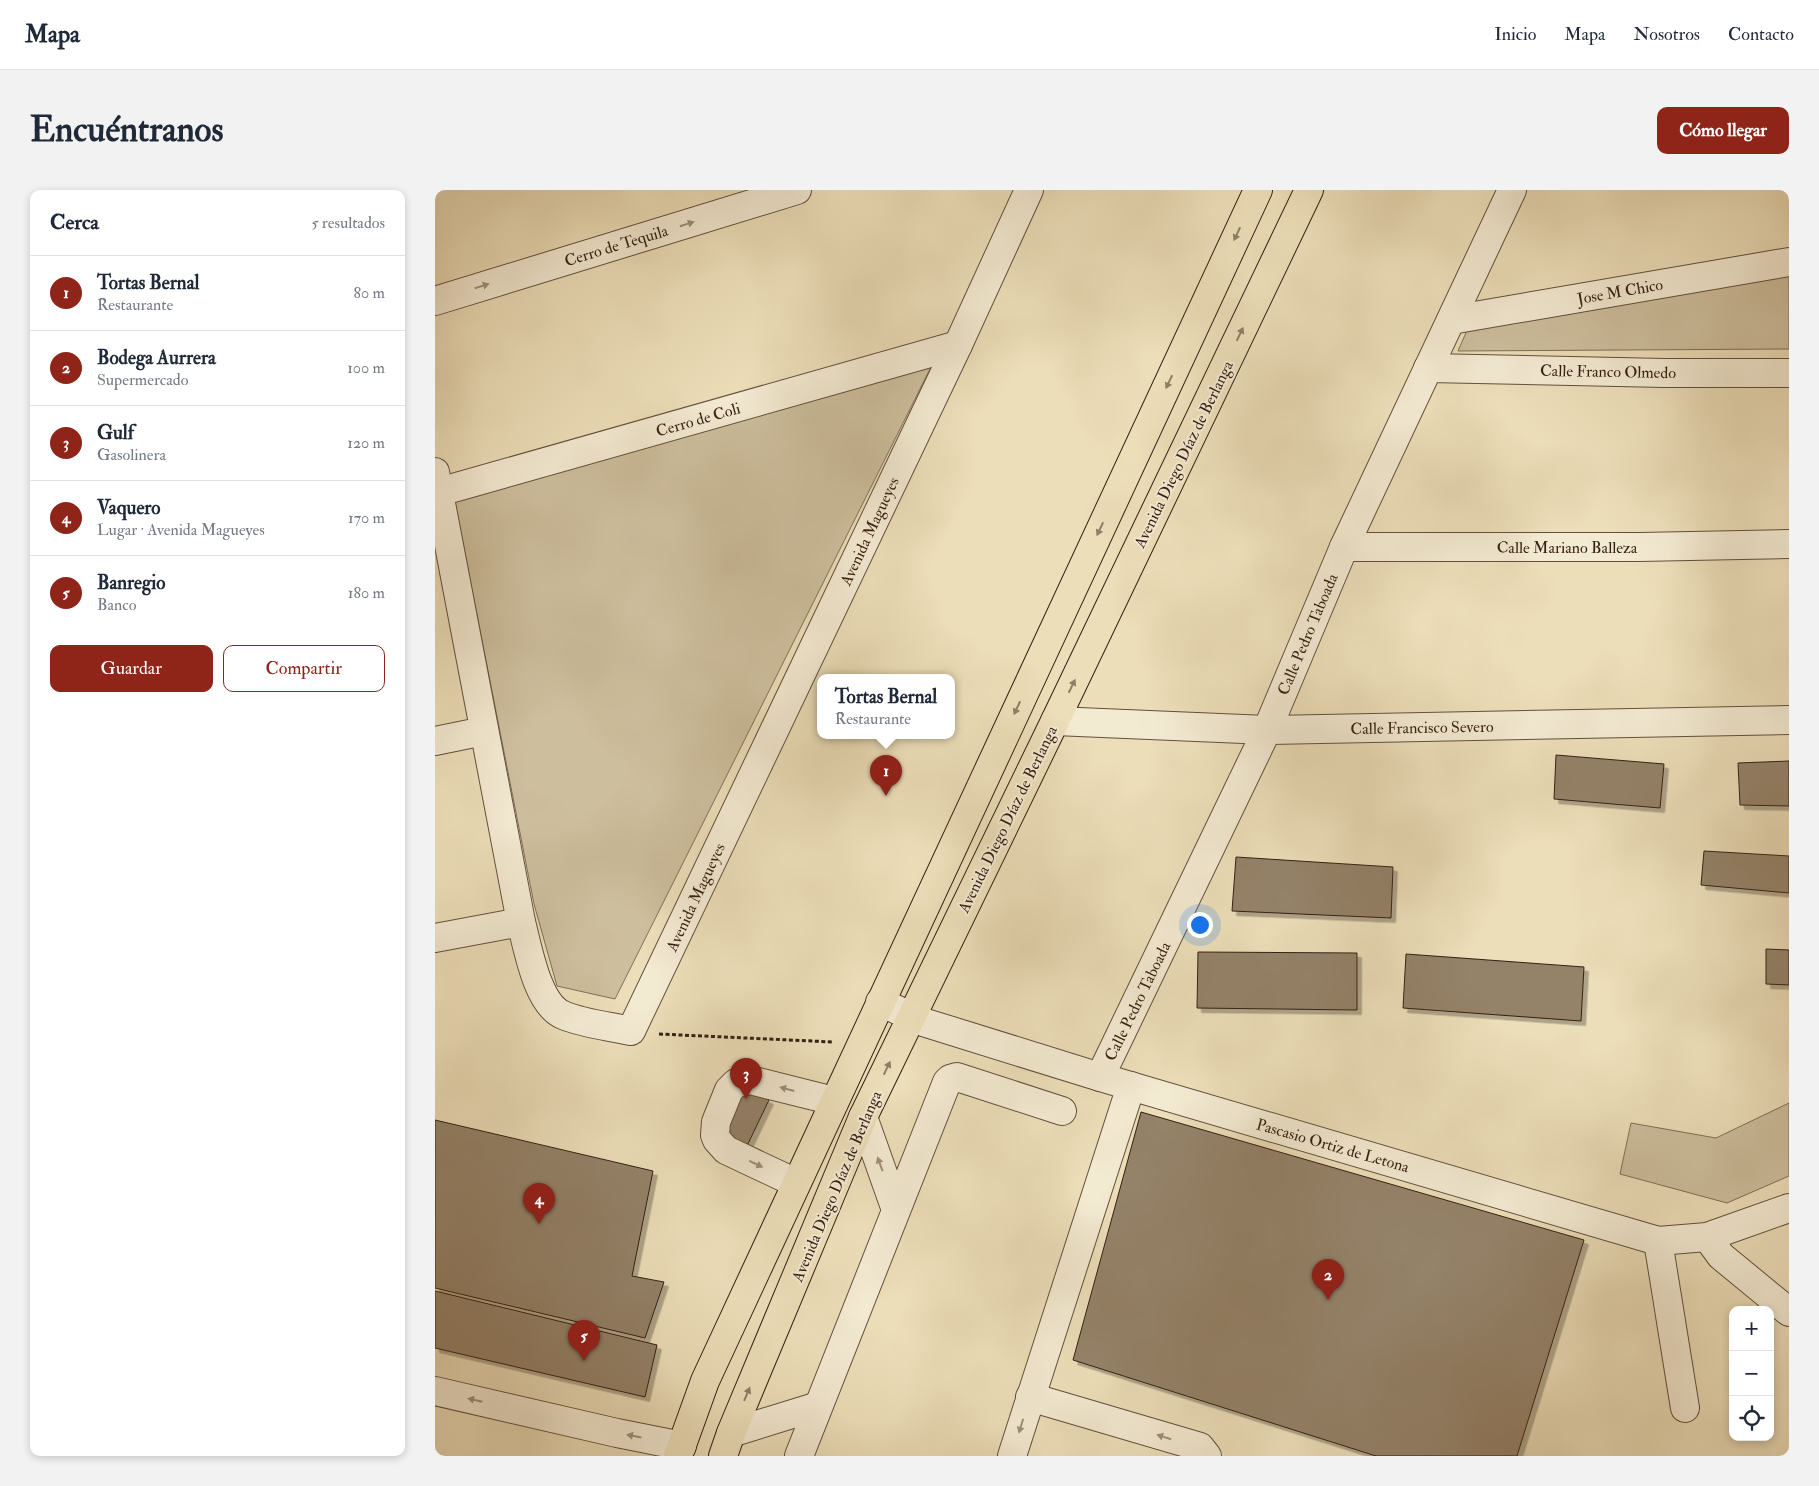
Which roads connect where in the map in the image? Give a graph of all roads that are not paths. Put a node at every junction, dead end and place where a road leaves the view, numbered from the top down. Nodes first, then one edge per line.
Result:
1 (797, 190) edge
2 (1029, 190) edge
3 (1258, 190) edge
4 (1309, 190) edge
5 (1513, 190) edge
6 (1789, 262) edge
7 (435, 301) edge
8 (1451, 320) junction
9 (958, 345) junction
10 (1427, 368) junction
11 (1789, 373) edge
12 (437, 482) edge
13 (441, 544) edge
14 (1789, 544) edge
15 (1344, 547) junction
16 (1789, 720) edge
17 (1055, 721) junction
18 (1267, 730) junction
19 (485, 731) junction
20 (435, 741) edge
21 (521, 922) junction
22 (435, 938) edge
23 (880, 1002) junction
24 (911, 1016) junction
25 (1100, 1077) junction
26 (1131, 1086) junction
27 (834, 1101) junction
28 (1062, 1111) dead end
29 (863, 1117) junction
30 (796, 1182) junction
31 (1789, 1208) edge
32 (896, 1210) junction
33 (1707, 1237) junction
34 (1658, 1242) junction
35 (1789, 1312) edge
36 (435, 1391) edge
37 (1030, 1397) junction
38 (818, 1406) junction
39 (1685, 1408) dead end
40 (727, 1444) edge
41 (680, 1451) edge
42 (799, 1456) edge
43 (1012, 1456) edge
44 (1207, 1456) edge

7 -> 1 street, Cerro de Tequila
2 - 9 street, Avenida Magueyes
3 -> 23 main road
17 -> 4 main road, Avenida Diego Díaz de Berlanga
5 - 8 street, Calle Pedro Taboada
6 - 8 street, Jose M Chico
8 - 10 street, Calle Pedro Taboada
9 - 12 street, Cerro de Coli
9 - 21 street, Avenida Magueyes
10 - 11 street, Calle Franco Olmedo
10 - 15 street, Calle Pedro Taboada
12 - 13 street
13 - 19 street
14 - 15 street, Calle Mariano Balleza
15 - 18 street, Calle Pedro Taboada
16 - 18 street, Calle Francisco Severo
17 - 18 street, Calle Francisco Severo
17 - 24 main road, Avenida Diego Díaz de Berlanga
18 - 25 street, Calle Pedro Taboada
19 - 20 street
19 - 21 street
21 - 22 street
23 - 24 street, Pascasio Ortiz de Letona
23 - 27 main road
24 - 25 street, Pascasio Ortiz de Letona
29 -> 24 main road, Avenida Diego Díaz de Berlanga
25 - 26 street, Pascasio Ortiz de Letona
26 - 34 street, Pascasio Ortiz de Letona
26 - 37 street
27 - 30 main road
27 -> 30 street
28 - 32 street
32 -> 29 street
40 -> 29 main road, Avenida Diego Díaz de Berlanga
30 - 41 main road
31 - 33 street, Pascasio Ortiz de Letona
32 - 38 street
33 - 34 street, Pascasio Ortiz de Letona
33 - 35 street
34 - 39 street
41 -> 36 street
37 -> 43 street
44 -> 37 street
38 - 40 street
38 - 42 street

